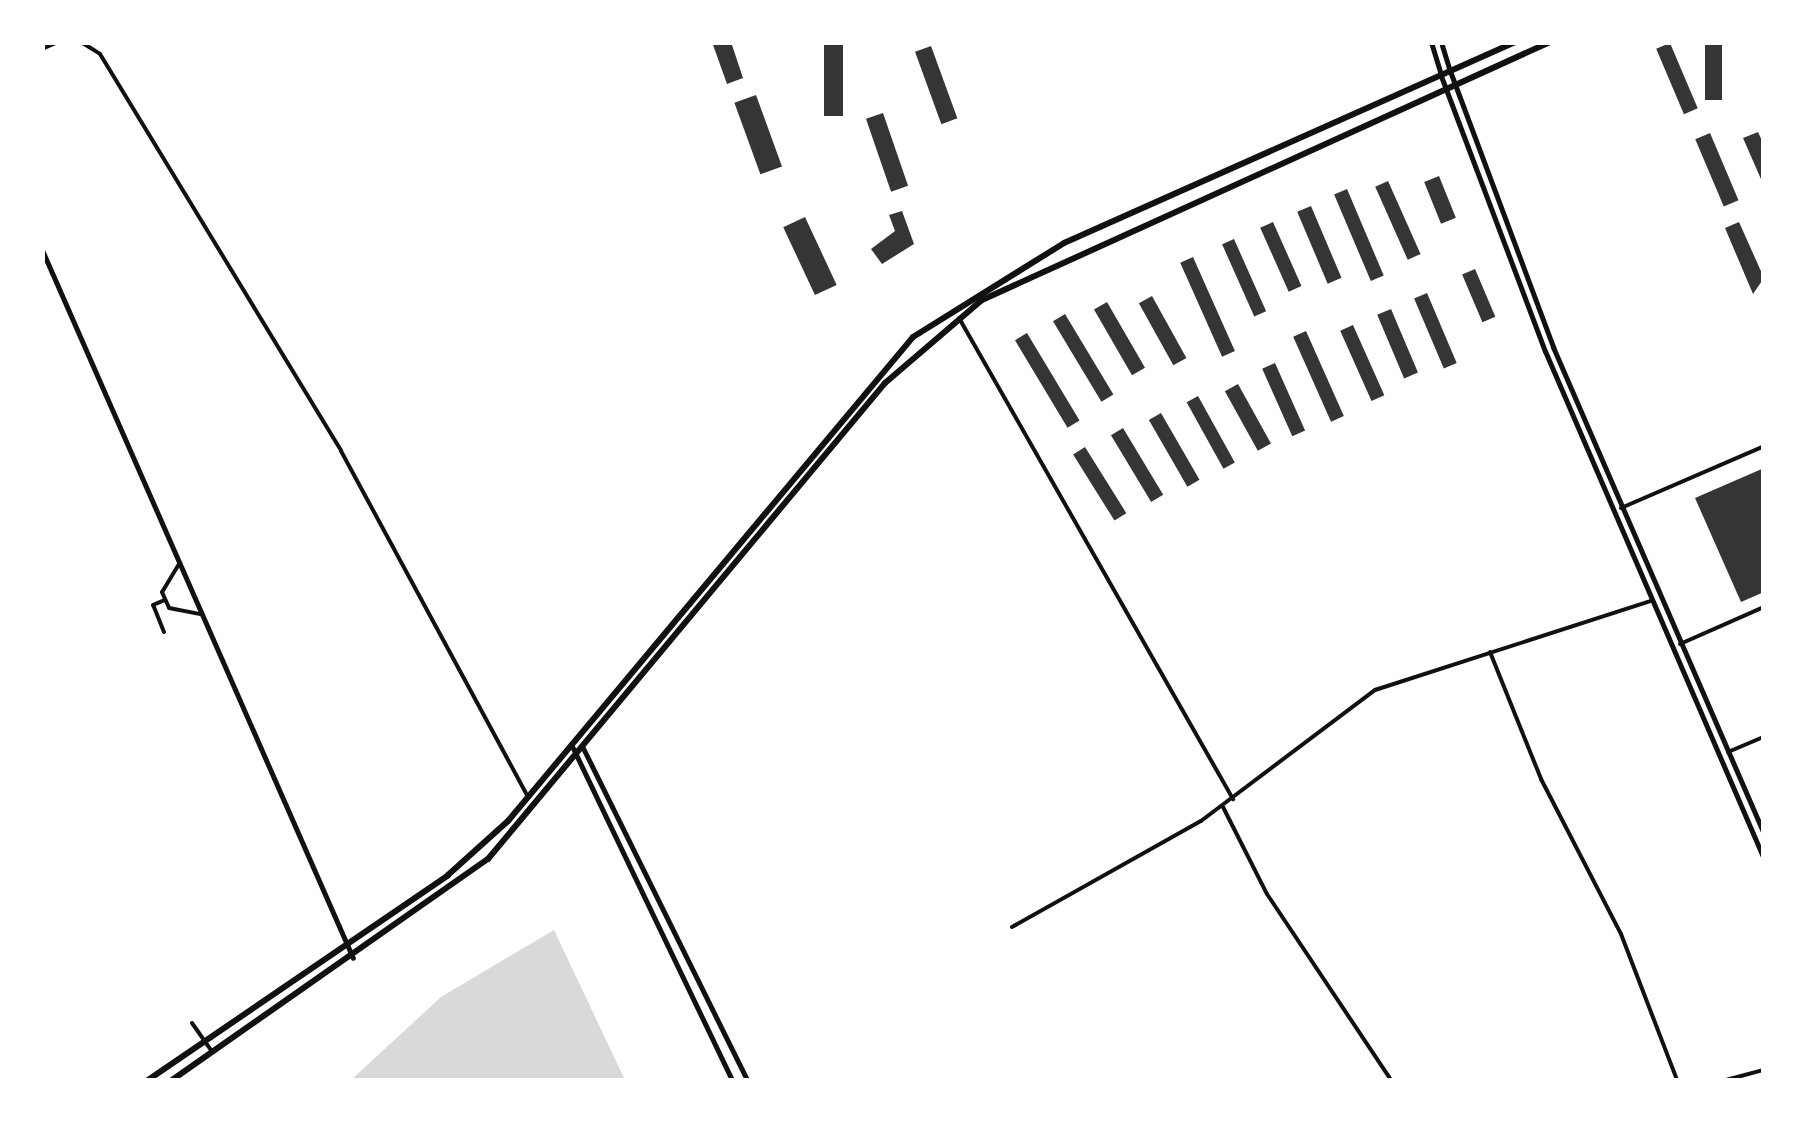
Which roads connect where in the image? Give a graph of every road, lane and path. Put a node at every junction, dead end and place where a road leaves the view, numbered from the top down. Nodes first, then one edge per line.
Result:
1 (58, 42) edge
2 (81, 42) edge
3 (1431, 42) edge
4 (1440, 42) edge
5 (1515, 42) edge
6 (1550, 42) edge
7 (42, 49) edge
8 (1450, 71) junction
9 (1441, 75) junction
10 (1454, 84) junction
11 (1444, 89) junction
12 (42, 250) edge
13 (959, 318) junction
14 (1764, 446) edge
15 (1621, 508) junction
16 (180, 564) junction
17 (165, 600) junction
18 (1651, 602) junction
19 (1764, 606) edge
20 (201, 614) junction
21 (164, 632) dead end
22 (1680, 644) junction
23 (1490, 652) junction
24 (1764, 736) edge
25 (571, 744) junction
26 (583, 748) junction
27 (1728, 752) junction
28 (575, 758) junction
29 (528, 797) junction
30 (1233, 800) junction
31 (1222, 806) junction
32 (1764, 834) edge
33 (1764, 859) edge
34 (1012, 927) dead end
35 (346, 947) junction
36 (353, 958) junction
37 (192, 1023) dead end
38 (206, 1042) junction
39 (212, 1052) junction
40 (1764, 1070) edge
41 (148, 1080) edge
42 (172, 1080) edge
43 (732, 1080) edge
44 (747, 1080) edge
45 (1390, 1080) edge
46 (1677, 1080) edge
47 (1726, 1080) edge

1 - 7 street
2 - 29 street
3 - 9 main road
4 - 8 main road
5 - 8 main road
6 - 10 main road
8 - 9 main road
8 - 10 main road
9 - 11 main road
9 - 25 main road
10 - 11 main road
10 - 15 main road
11 - 13 main road
11 - 18 main road
12 - 16 main road
13 - 26 main road
13 - 30 street
14 - 15 street
15 - 22 main road
16 - 17 street
16 - 20 main road
17 - 20 street
17 - 21 street
18 - 23 street
18 - 33 main road
19 - 22 street
20 - 35 main road
22 - 27 main road
23 - 30 street
23 - 46 street
24 - 27 street
25 - 26 main road
25 - 28 main road
25 - 29 main road
26 - 28 main road
26 - 44 main road
27 - 32 main road
28 - 36 main road
28 - 43 main road
29 - 35 main road
30 - 31 street
31 - 34 street
31 - 45 street
35 - 36 main road
35 - 38 main road
36 - 39 main road
37 - 38 street
38 - 39 street
38 - 41 main road
39 - 42 main road
40 - 47 street

